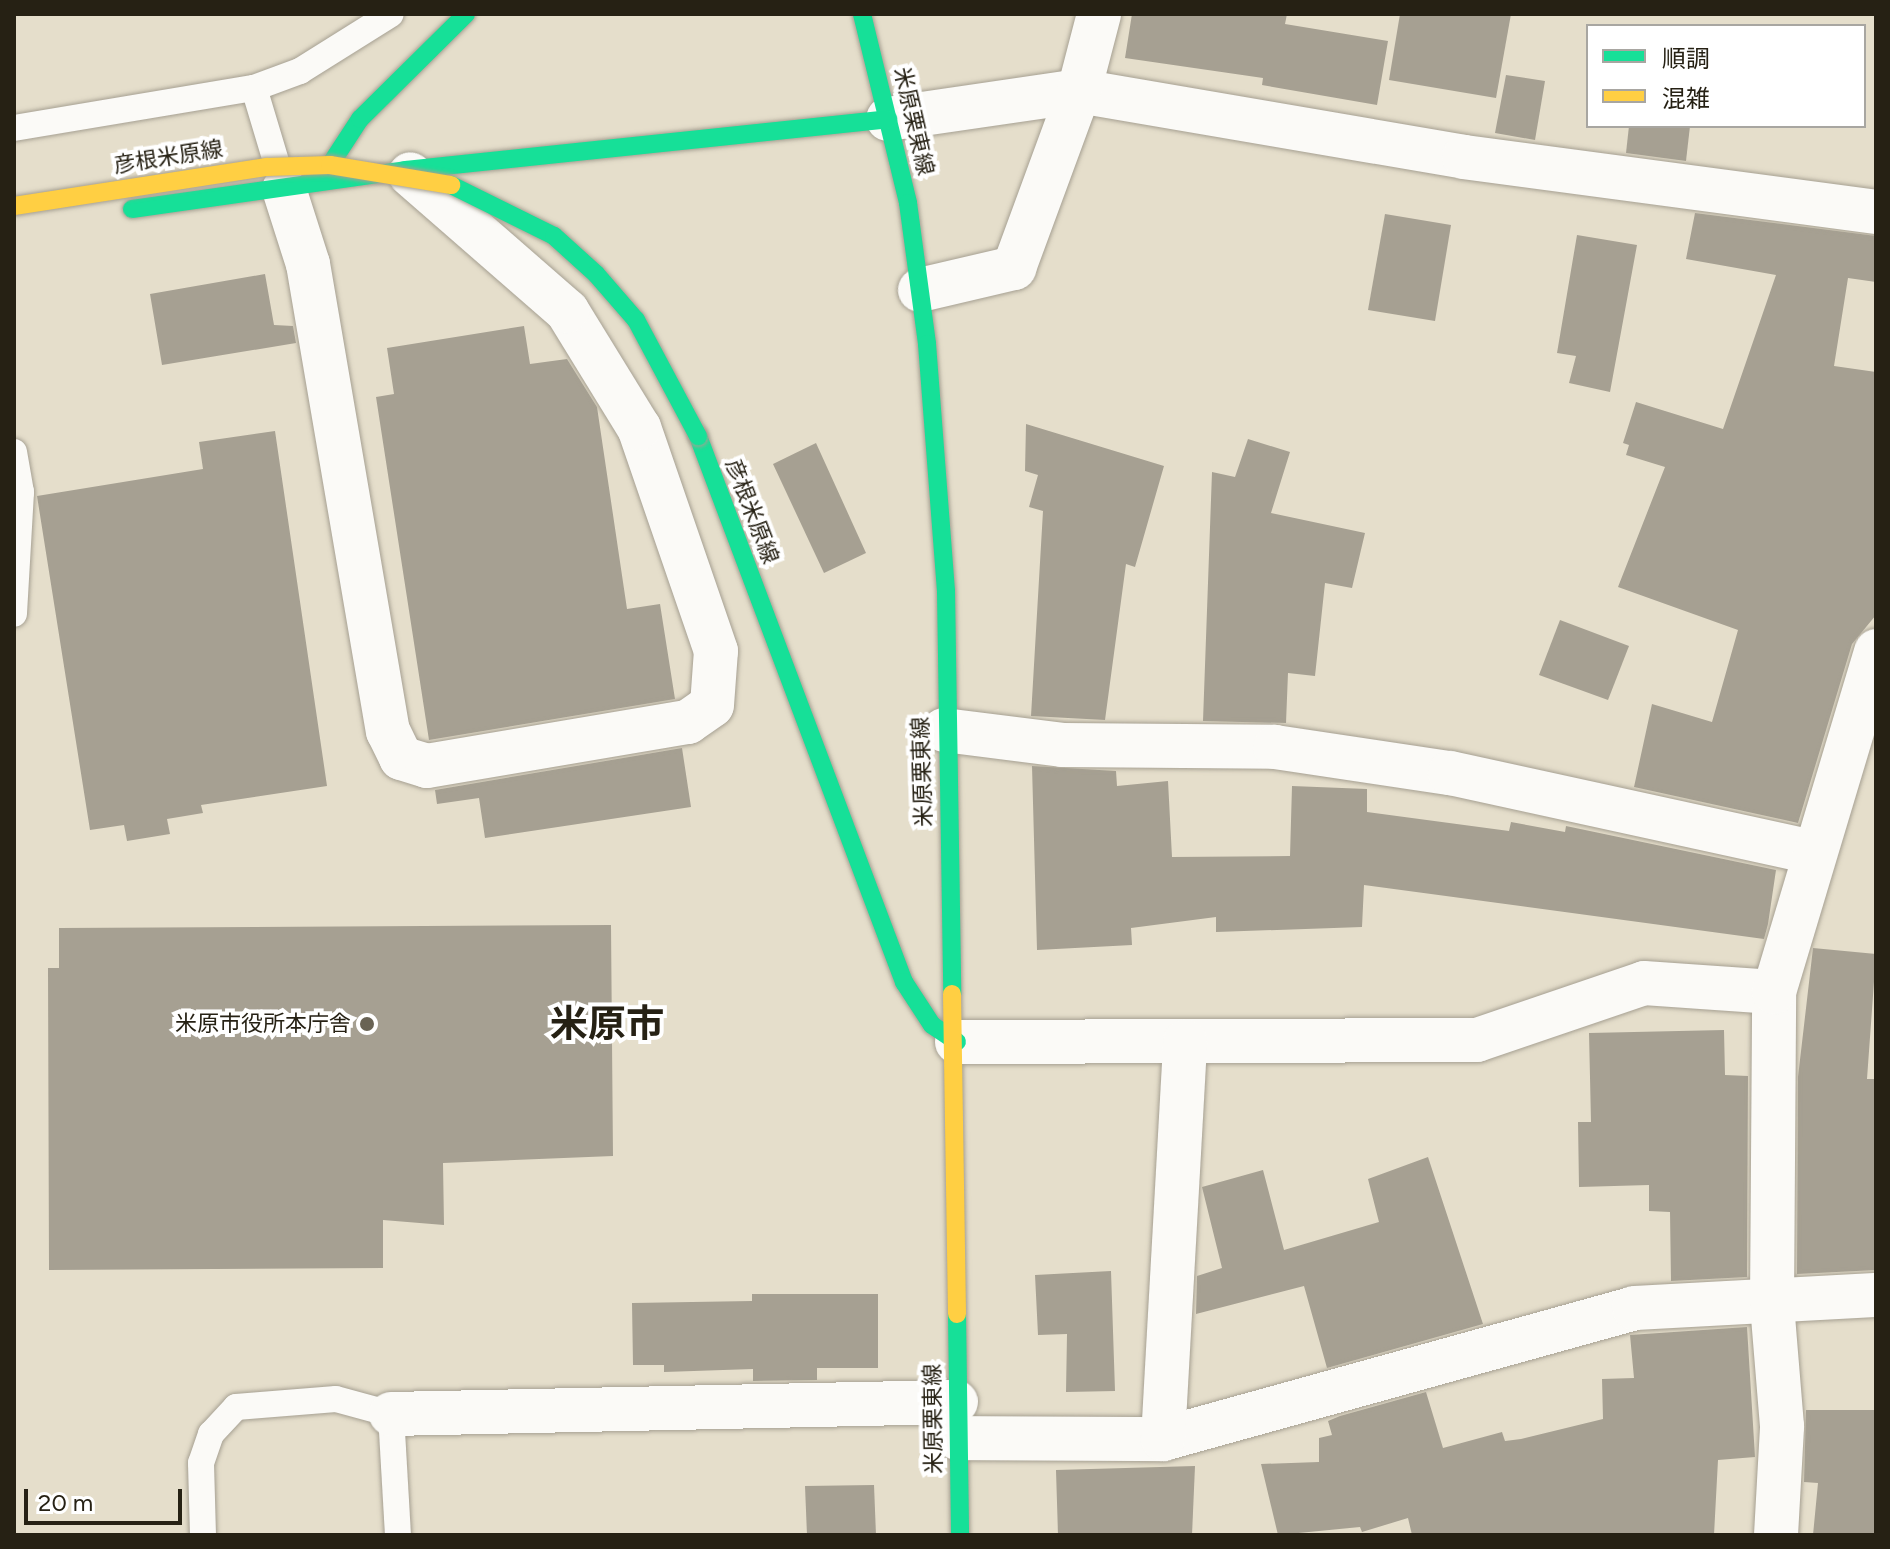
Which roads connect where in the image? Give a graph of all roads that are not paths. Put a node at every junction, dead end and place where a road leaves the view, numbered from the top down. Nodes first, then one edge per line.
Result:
1 (391, 14) edge
2 (466, 14) edge
3 (862, 14) edge
4 (1099, 14) edge
5 (254, 88) junction
6 (1079, 91) junction
7 (888, 119) junction
8 (14, 128) edge
9 (330, 165) junction
10 (405, 170) junction
11 (284, 189) junction
12 (14, 206) edge
13 (1876, 212) edge
14 (14, 224) edge
15 (920, 290) junction
16 (14, 452) edge
17 (14, 614) edge
18 (1876, 651) edge
19 (944, 730) junction
20 (1813, 852) junction
21 (1774, 992) junction
22 (957, 1042) junction
23 (1185, 1042) junction
24 (1876, 1295) edge
25 (1772, 1304) junction
26 (391, 1414) junction
27 (957, 1420) junction
28 (1163, 1439) junction
29 (203, 1535) edge
30 (398, 1535) edge
31 (960, 1535) edge
32 (1776, 1535) edge

1 - 5 lane
2 - 9 main road
3 - 7 main road, 米原栗東線
4 - 6 street
5 - 8 lane
5 - 11 lane
6 - 7 street
6 - 13 street
6 - 15 street
7 - 10 main road
7 - 15 main road, 米原栗東線
9 - 12 main road, 彦根米原線, bridge
9 - 22 main road, 彦根米原線, bridge
10 - 11 main road
10 - 11 street
11 - 14 main road
15 - 19 main road, 米原栗東線
16 - 17 lane
18 - 20 street
19 - 20 street
19 - 22 main road, 米原栗東線
20 - 21 street
21 - 23 street
21 - 25 street
22 - 23 street
22 - 27 main road, 米原栗東線
23 - 28 street
24 - 25 street
25 - 28 street
25 - 32 street
26 - 27 street
26 - 29 lane
26 - 30 lane
27 - 28 street
27 - 31 main road, 米原栗東線

